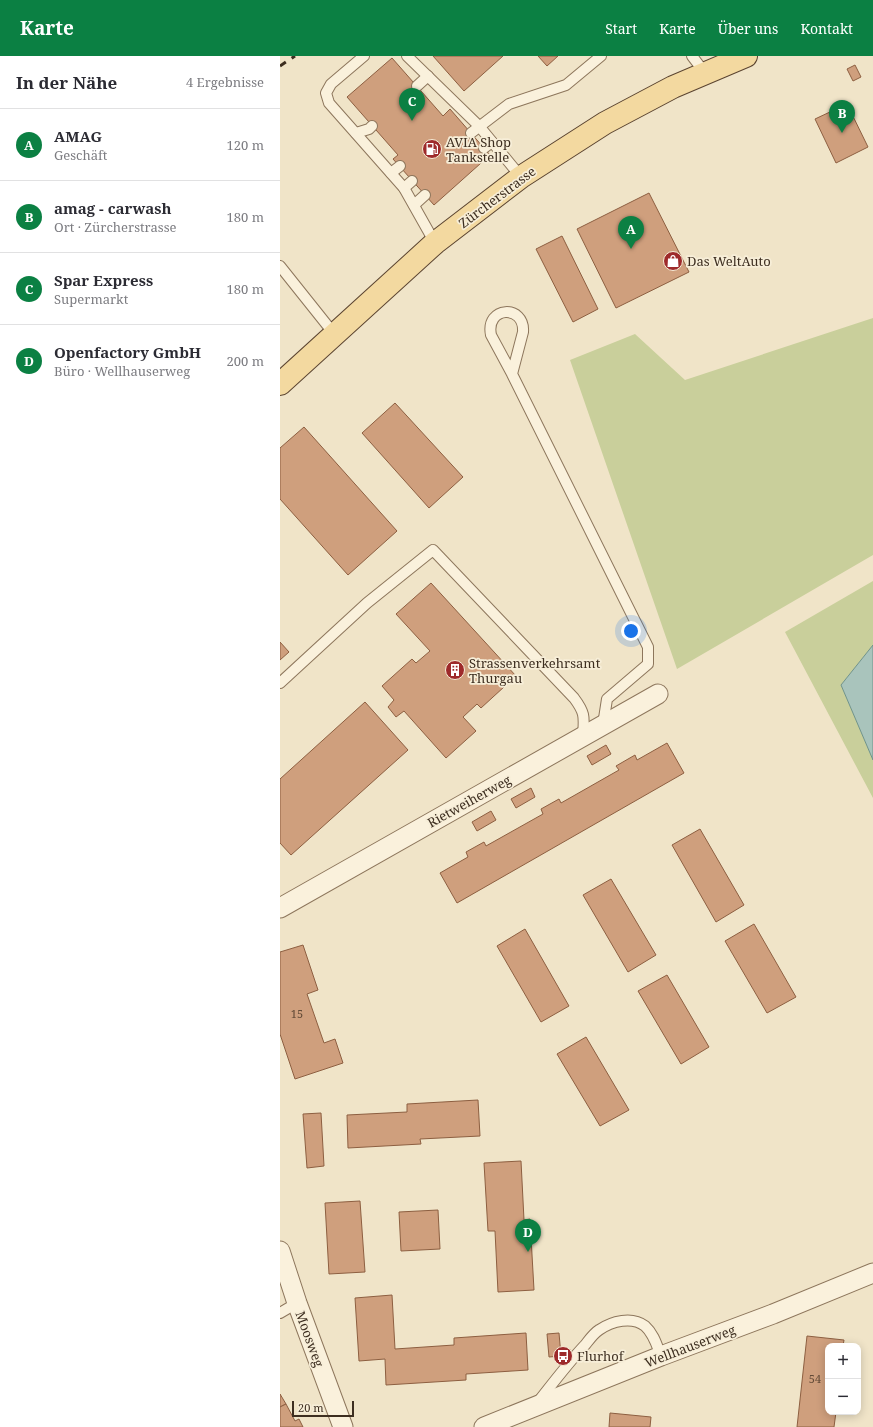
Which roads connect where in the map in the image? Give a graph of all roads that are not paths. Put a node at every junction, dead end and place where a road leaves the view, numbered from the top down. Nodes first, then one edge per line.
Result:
1 (364, 56) edge
2 (406, 56) edge
3 (601, 56) edge
4 (692, 56) edge
5 (746, 56) edge
6 (705, 74) junction
7 (428, 76) junction
8 (417, 86) dead end
9 (372, 126) dead end
10 (475, 130) junction
11 (356, 134) junction
12 (400, 166) dead end
13 (391, 173) junction
14 (521, 177) junction
15 (412, 181) dead end
16 (404, 188) junction
17 (425, 195) dead end
18 (414, 206) junction
19 (435, 243) junction
20 (280, 266) edge
21 (335, 335) junction
22 (512, 374) junction
23 (280, 384) edge
24 (280, 683) edge
25 (658, 694) dead end
26 (603, 725) junction
27 (583, 736) junction
28 (280, 908) edge
29 (280, 1251) edge
30 (873, 1273) edge
31 (297, 1303) junction
32 (280, 1313) edge
33 (660, 1356) junction
34 (533, 1408) junction
35 (343, 1427) edge
36 (484, 1427) edge

1 - 11 lane
2 - 7 lane
3 - 10 lane
4 - 6 lane
5 - 6 main road, Zürcherstrasse
6 - 14 main road, Zürcherstrasse
7 - 8 lane
7 - 10 lane
9 - 11 lane
10 - 14 lane
11 - 13 lane
12 - 13 lane
13 - 16 lane
14 - 19 main road, Zürcherstrasse
15 - 16 lane
16 - 18 lane
17 - 18 lane
18 - 19 lane
19 - 21 main road, Zürcherstrasse
20 - 21 lane
21 - 23 main road, Zürcherstrasse
22 - 22 lane
22 - 26 lane
24 - 27 lane
25 - 26 street, Rietweiherweg
26 - 27 street, Rietweiherweg
27 - 28 street, Rietweiherweg
29 - 31 street, Moosweg
30 - 33 street, Wellhauserweg
31 - 32 lane
31 - 35 street, Moosweg
33 - 34 street, Wellhauserweg
33 - 34 lane
34 - 36 street, Wellhauserweg

